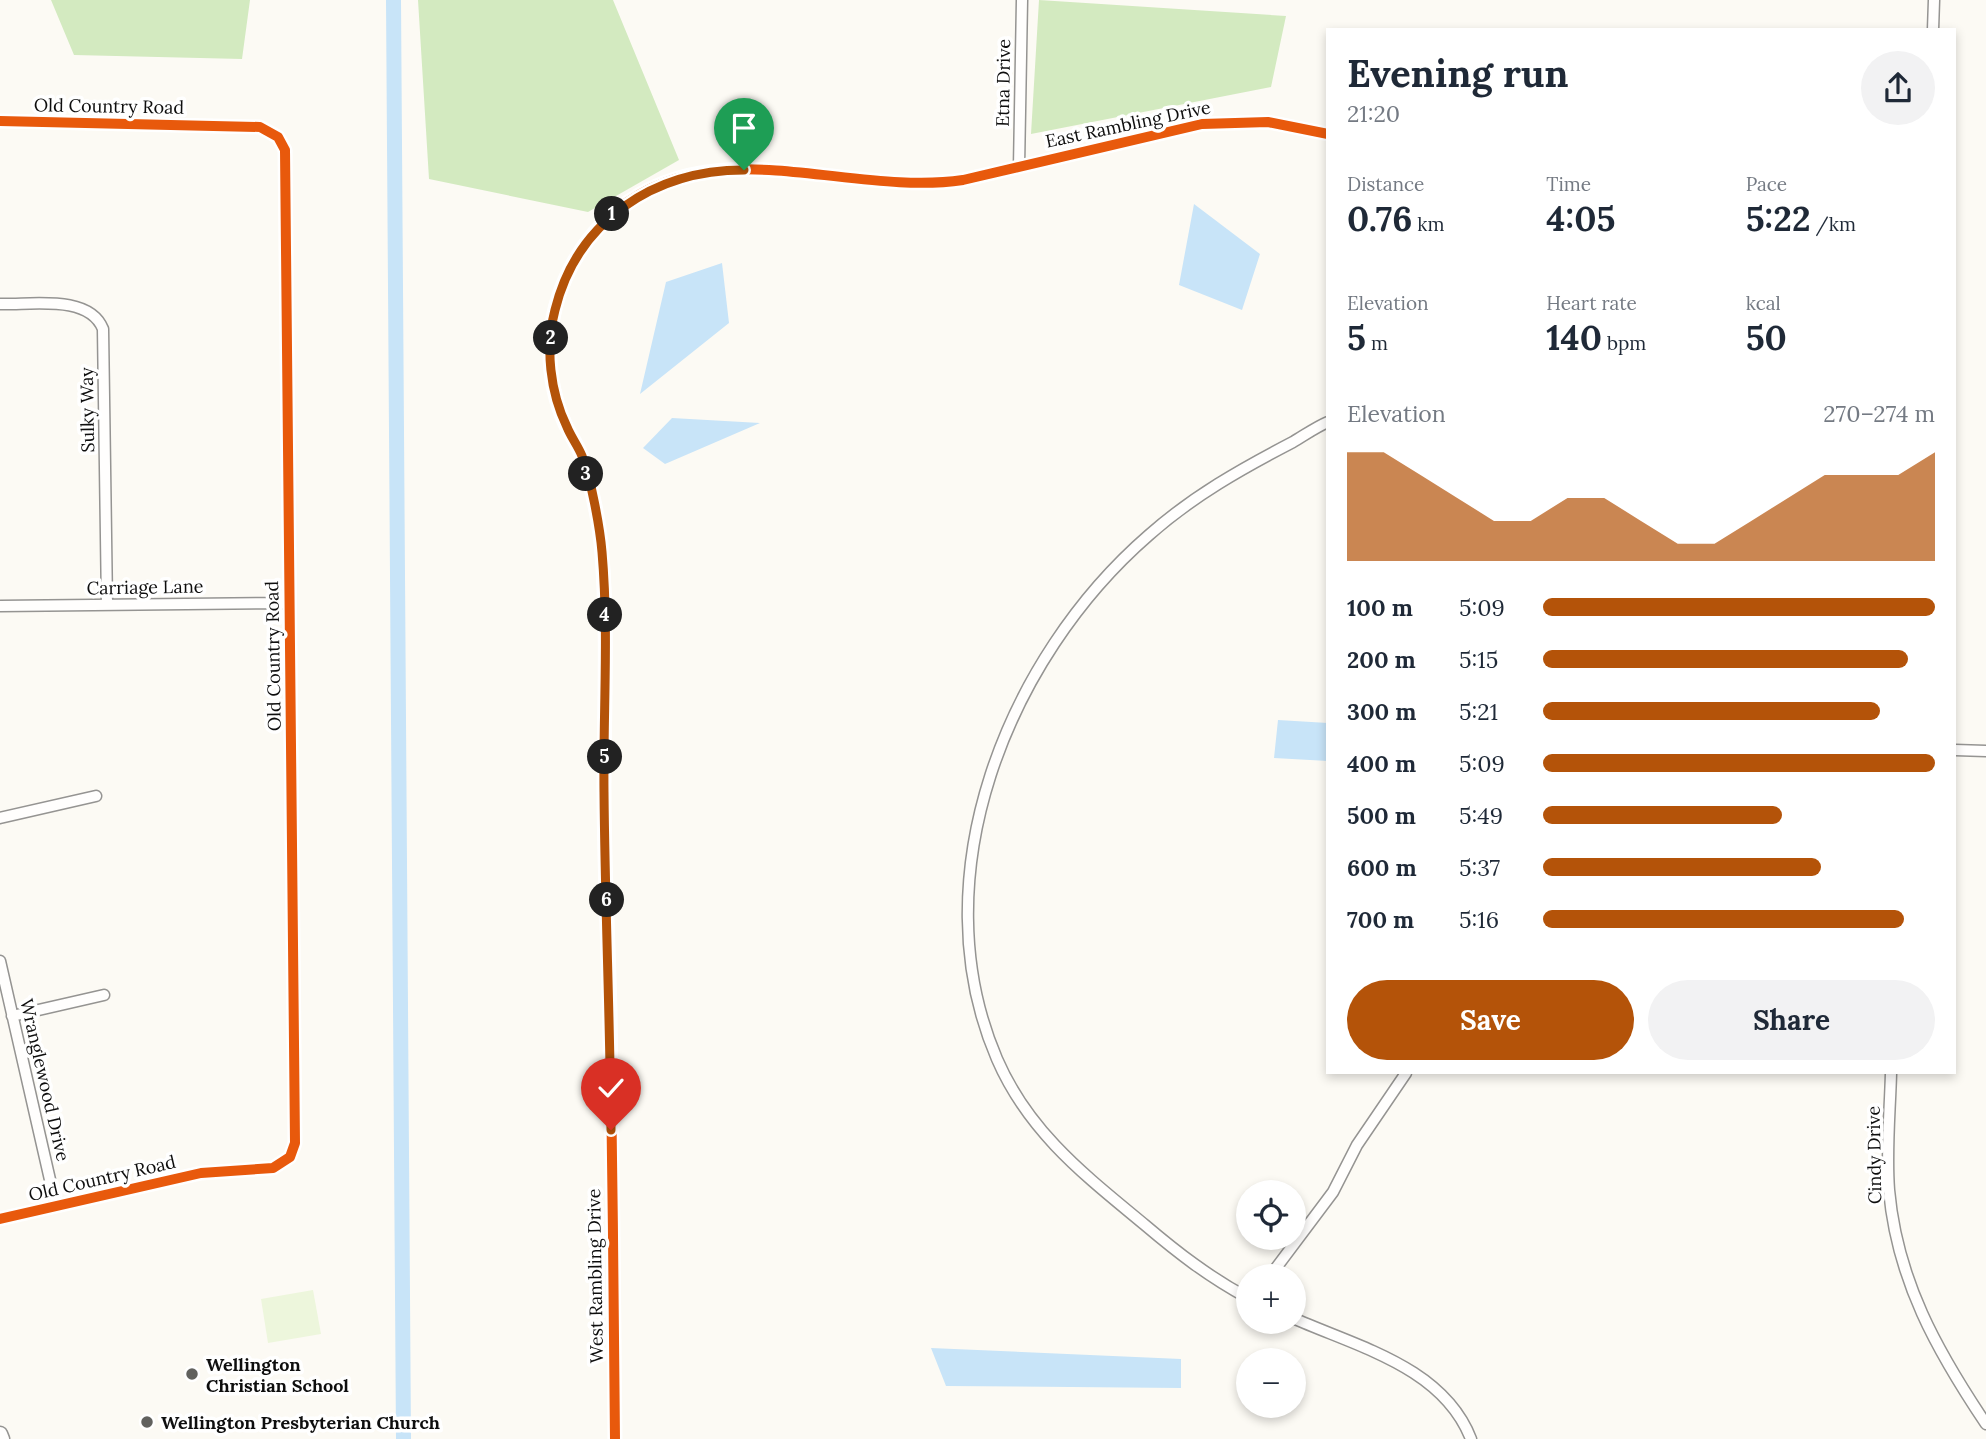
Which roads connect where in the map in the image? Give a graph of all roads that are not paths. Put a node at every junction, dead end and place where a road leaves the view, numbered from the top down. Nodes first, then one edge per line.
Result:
1 (1022, 0) edge
2 (1934, 0) edge
3 (1933, 28) edge
4 (0, 121) edge
5 (1326, 134) edge
6 (1019, 167) junction
7 (0, 304) edge
8 (1326, 423) edge
9 (290, 603) junction
10 (107, 605) junction
11 (0, 606) edge
12 (1956, 750) edge
13 (1986, 751) edge
14 (96, 796) dead end
15 (0, 818) edge
16 (0, 961) edge
17 (104, 995) dead end
18 (12, 1016) junction
19 (1405, 1074) edge
20 (1891, 1074) edge
21 (56, 1206) junction
22 (0, 1219) edge
23 (1279, 1264) edge
24 (1236, 1291) edge
25 (1306, 1324) edge
26 (1986, 1424) edge
27 (615, 1439) edge
28 (1471, 1439) edge

1 - 6 street, Etna Drive
2 - 3 street
4 - 9 street, Old Country Road
5 - 6 street, East Rambling Drive
6 - 27 street, West Rambling Drive
7 - 10 street, Sulky Way
8 - 24 street
9 - 10 street, Carriage Lane
9 - 21 street, Old Country Road
10 - 11 street, Carriage Lane
12 - 13 street
14 - 15 street
16 - 18 street, Wranglewood Drive
17 - 18 street
18 - 21 street, Wranglewood Drive
19 - 23 street
20 - 26 street, Cindy Drive
21 - 22 street, Old Country Road
25 - 28 street

